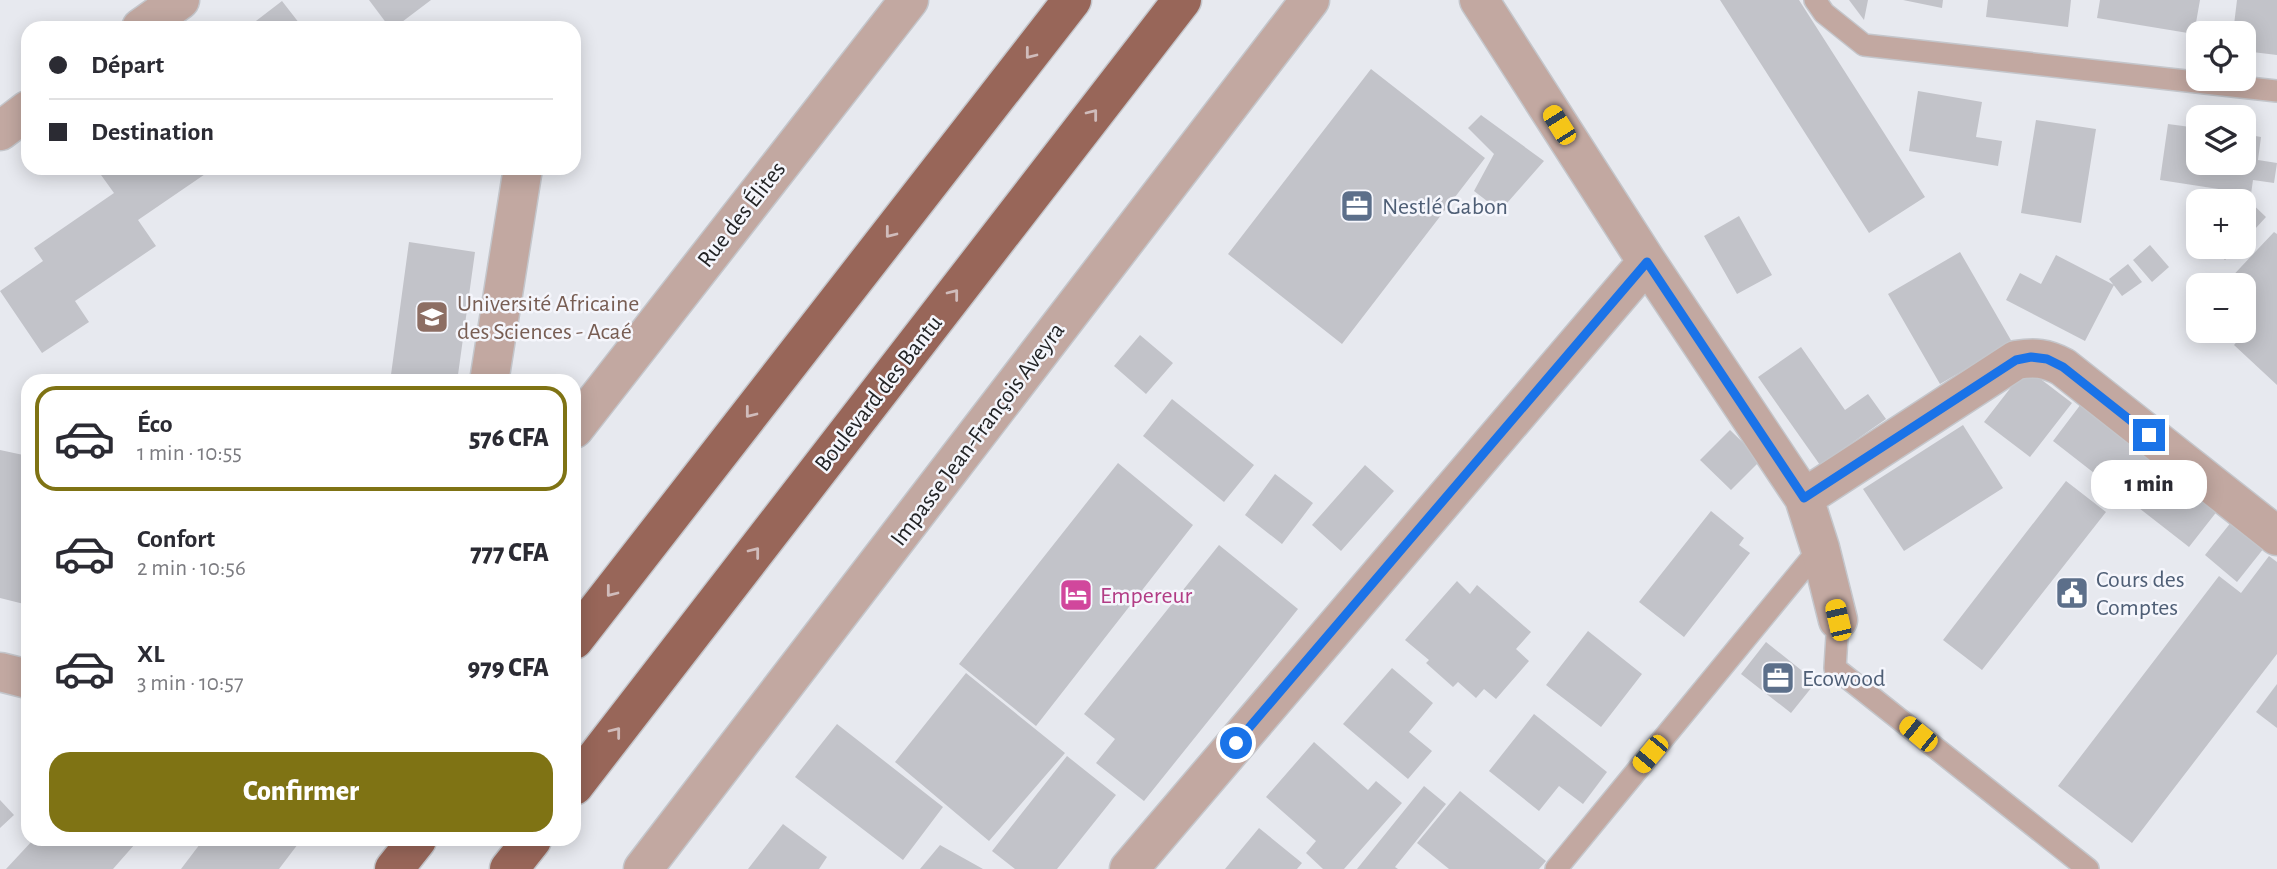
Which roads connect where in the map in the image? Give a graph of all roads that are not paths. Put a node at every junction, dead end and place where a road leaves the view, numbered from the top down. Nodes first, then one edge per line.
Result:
1 (180, 0) edge
2 (908, 0) edge
3 (1072, 0) edge
4 (1182, 0) edge
5 (1310, 0) edge
6 (1479, 0) edge
7 (1815, 0) edge
8 (151, 21) edge
9 (2277, 90) edge
10 (21, 115) edge
11 (0, 131) edge
12 (522, 175) edge
13 (1647, 262) junction
14 (490, 374) edge
15 (581, 420) edge
16 (1804, 498) junction
17 (2277, 536) edge
18 (1820, 548) junction
19 (1838, 620) joint
20 (581, 631) edge
21 (0, 672) edge
22 (21, 677) edge
23 (581, 777) edge
24 (413, 846) edge
25 (526, 846) edge
26 (2086, 868) edge
27 (394, 869) edge
28 (509, 869) edge
29 (643, 869) edge
30 (1129, 869) edge
31 (1556, 869) edge

1 - 8 street
2 - 15 street, Rue des Élites
3 -> 20 highway
23 -> 4 highway, Boulevard des Bantu
5 - 29 street, Impasse Jean-François Aveyra
6 - 13 street
7 - 9 lane
10 - 11 street
12 - 14 street
13 - 16 street
13 - 30 street
16 - 17 street
16 - 18 street
18 - 19 street
18 - 31 lane
19 - 26 lane
21 - 22 street
24 - 27 highway
25 - 28 highway

